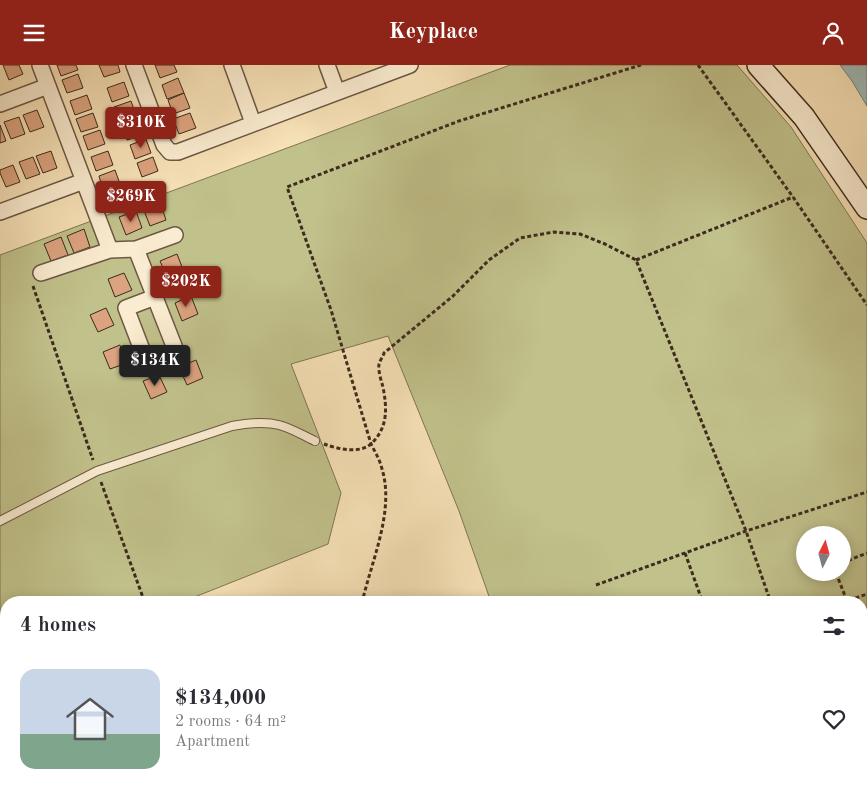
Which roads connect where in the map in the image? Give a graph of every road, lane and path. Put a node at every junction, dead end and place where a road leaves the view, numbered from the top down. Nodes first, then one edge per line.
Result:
1 (40, 65) edge
2 (134, 65) edge
3 (232, 65) edge
4 (327, 65) edge
5 (410, 65) edge
6 (642, 65) edge
7 (698, 65) edge
8 (758, 65) edge
9 (48, 86) junction
10 (337, 92) junction
11 (0, 104) edge
12 (253, 123) junction
13 (84, 181) junction
14 (793, 197) junction
15 (867, 208) edge
16 (0, 212) edge
17 (175, 235) dead end
18 (136, 249) junction
19 (110, 250) junction
20 (636, 260) junction
21 (37, 279) joint
22 (155, 297) junction
23 (867, 305) edge
24 (176, 351) dead end
25 (147, 363) dead end
26 (315, 441) joint
27 (371, 445) junction
28 (97, 471) junction
29 (867, 492) edge
30 (0, 521) edge
31 (746, 531) junction
32 (685, 553) junction
33 (867, 553) edge
34 (851, 559) edge
35 (839, 581) edge
36 (596, 585) dead end
37 (142, 596) edge
38 (364, 596) edge
39 (700, 596) edge
40 (769, 596) edge
41 (845, 596) edge

1 - 9 street
2 - 12 street
3 - 12 street
4 - 10 street
5 - 10 street
6 - 27 path
7 - 14 path
8 - 15 street
9 - 11 street
9 - 13 street
10 - 12 street
13 - 16 street
13 - 19 street
14 - 20 path
14 - 23 path
17 - 18 street
18 - 19 street
18 - 22 street
19 - 21 street
20 - 27 path
20 - 31 path
21 - 28 path
22 - 24 street
22 - 25 street
26 - 27 path
26 - 28 lane
27 - 38 path
28 - 30 lane
28 - 37 path
29 - 31 path
31 - 32 path
31 - 40 path
32 - 36 path
32 - 39 path
33 - 34 path
35 - 41 path

